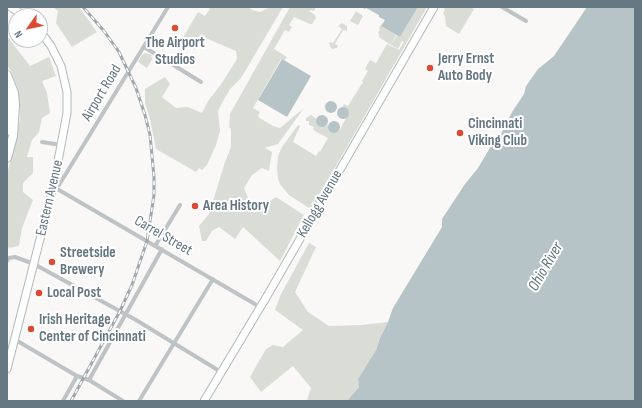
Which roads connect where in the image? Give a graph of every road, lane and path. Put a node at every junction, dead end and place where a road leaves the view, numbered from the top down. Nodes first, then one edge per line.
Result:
1 (168, 7) edge
2 (434, 7) edge
3 (502, 7) edge
4 (526, 21) dead end
5 (48, 43) edge
6 (144, 47) junction
7 (7, 75) edge
8 (201, 82) dead end
9 (7, 89) edge
10 (7, 131) edge
11 (42, 142) dead end
12 (62, 145) junction
13 (7, 158) edge
14 (53, 188) junction
15 (180, 205) dead end
16 (155, 246) junction
17 (162, 249) junction
18 (8, 259) edge
19 (34, 264) junction
20 (213, 280) junction
21 (260, 307) junction
22 (126, 315) junction
23 (14, 339) junction
24 (174, 343) junction
25 (7, 369) edge
26 (221, 372) junction
27 (77, 376) junction
28 (89, 380) junction
29 (63, 401) edge
30 (123, 401) edge
31 (139, 401) edge
32 (204, 401) edge

1 - 6 street, Airport Road
2 - 21 main road, Kellogg Avenue
3 - 4 street
5 - 12 main road, Eastern Avenue
6 - 8 street
6 - 14 street, Airport Road
7 - 13 highway
9 - 10 highway
11 - 12 street
12 - 14 main road, Eastern Avenue
14 - 16 street, Carrel Street
14 - 19 main road, Eastern Avenue
15 - 16 street
16 - 17 street, Carrel Street
17 - 20 street, Carrel Street
17 - 22 street
18 - 19 street
19 - 22 street
19 - 23 main road, Eastern Avenue
20 - 21 street, Carrel Street
20 - 24 street
21 - 26 main road, Kellogg Avenue
22 - 24 street
22 - 28 street
23 - 25 main road, Eastern Avenue
23 - 27 street
24 - 26 street
24 - 31 street
26 - 32 main road, Kellogg Avenue
27 - 28 street
27 - 29 street
28 - 30 street

